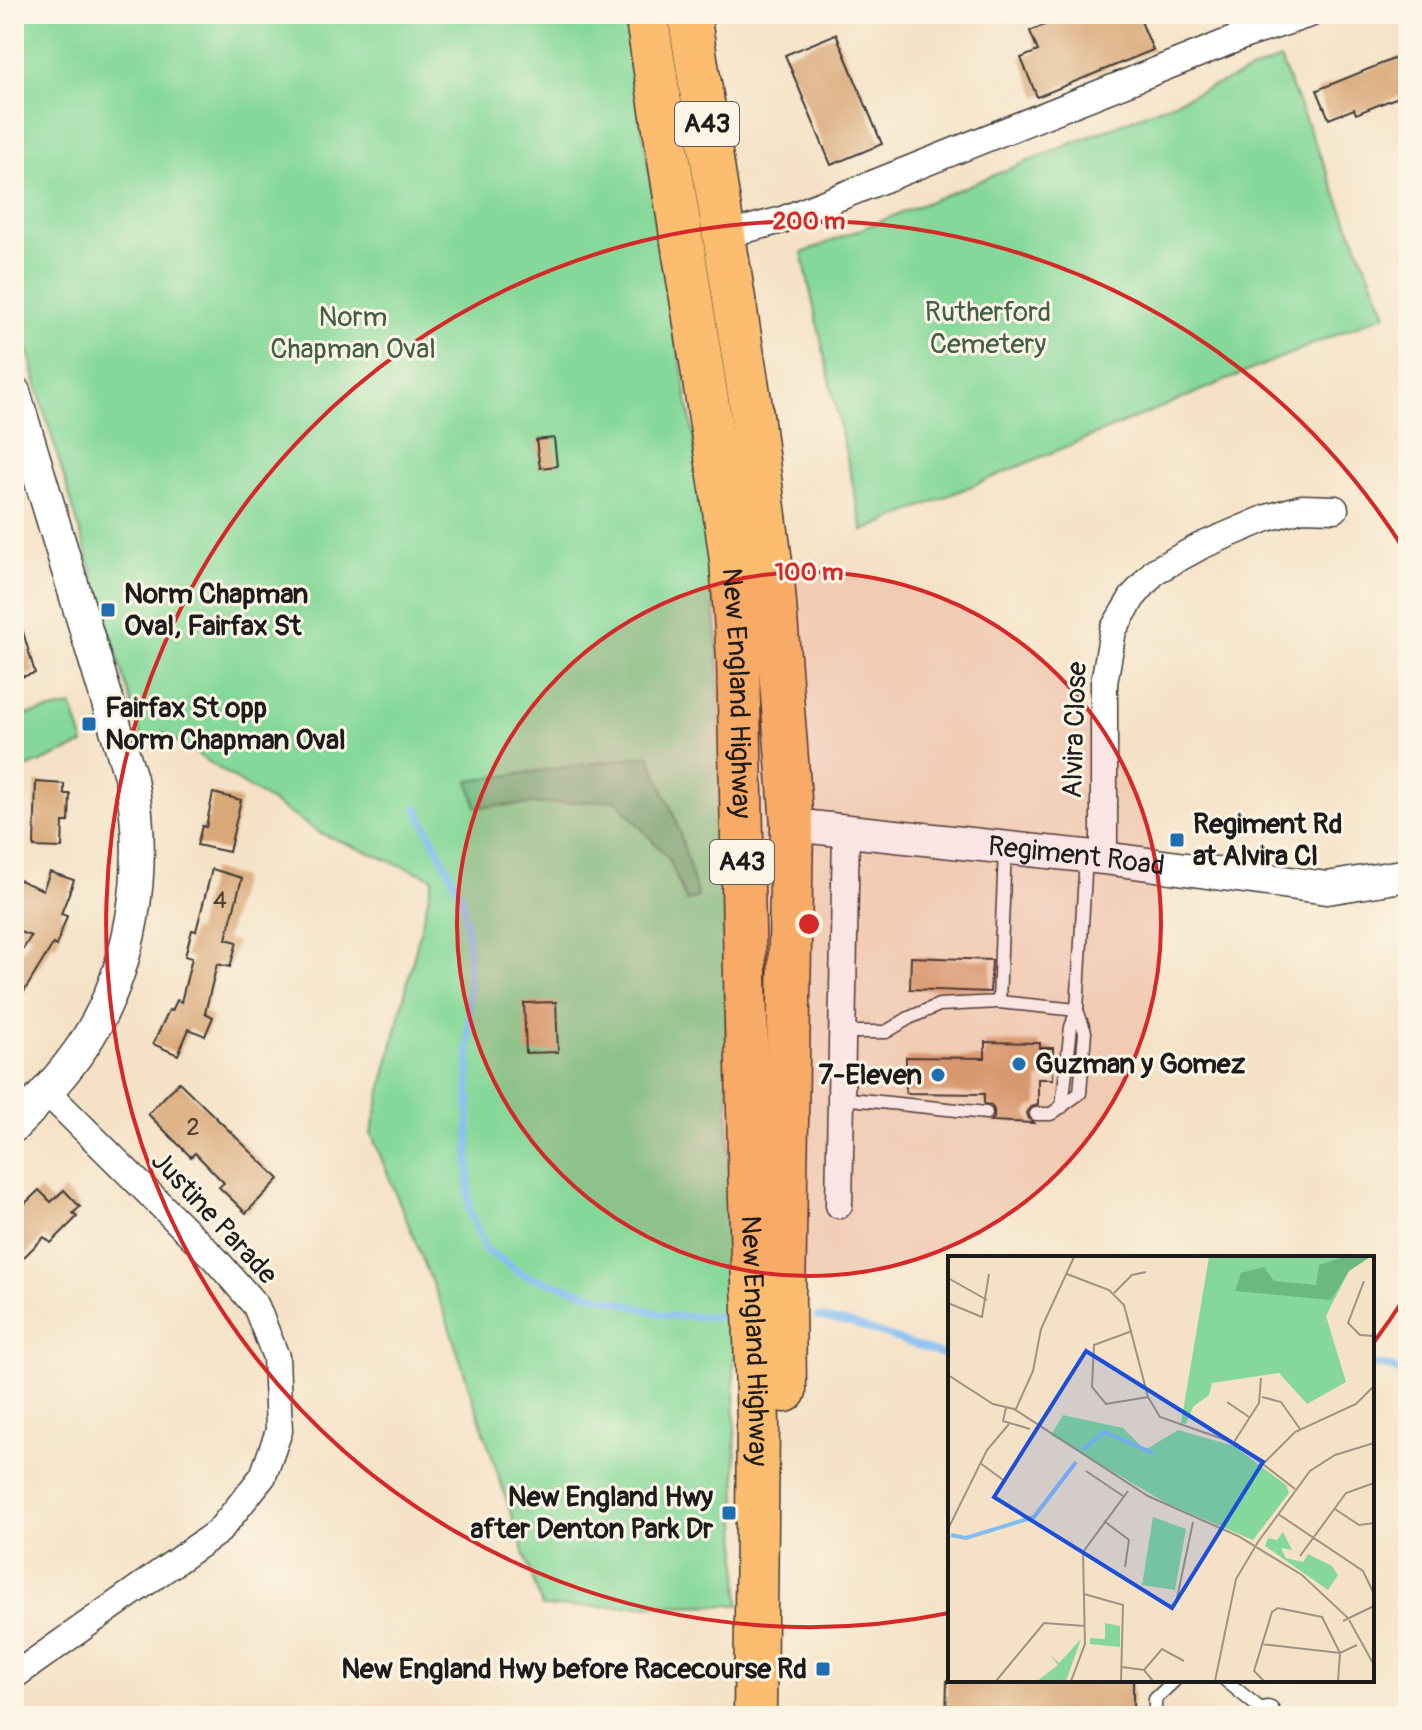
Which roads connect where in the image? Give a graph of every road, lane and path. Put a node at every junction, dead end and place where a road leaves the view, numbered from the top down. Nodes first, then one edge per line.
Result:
1 (646, 14) edge
2 (689, 14) edge
3 (1310, 14) edge
4 (672, 190) junction
5 (725, 235) junction
6 (14, 392) edge
7 (1335, 509) dead end
8 (792, 825) junction
9 (846, 832) junction
10 (1005, 848) junction
11 (1095, 857) junction
12 (1408, 875) edge
13 (745, 1002) junction
14 (999, 1002) junction
15 (1077, 1010) junction
16 (842, 1032) junction
17 (47, 1092) junction
18 (841, 1098) junction
19 (986, 1113) dead end
20 (1036, 1114) dead end
21 (14, 1126) edge
22 (839, 1205) dead end
23 (14, 1676) edge
24 (1173, 1682) edge
25 (1227, 1682) edge
26 (1266, 1715) edge
27 (755, 1716) edge
28 (783, 1716) edge
29 (1155, 1716) edge

1 - 4 highway, New England Highway / A43
2 - 5 highway, New England Highway / A43
3 - 5 street
4 - 5 highway
4 - 13 highway, New England Highway / A43
5 - 8 highway, New England Highway / A43
6 - 17 street
7 - 11 street, Alvira Close
8 - 9 street, Regiment Road
8 - 13 highway
8 - 28 highway, New England Highway / A43
9 - 10 street, Regiment Road
9 - 16 street
10 - 11 street, Regiment Road
10 - 14 lane
11 - 12 street, Regiment Road
11 - 15 lane
13 - 27 highway, New England Highway / A43
14 - 15 lane
14 - 16 lane
15 - 20 lane
16 - 18 street
17 - 21 street
17 - 23 street, Justine Parade
18 - 19 lane
18 - 22 street
24 - 29 lane
25 - 26 lane

